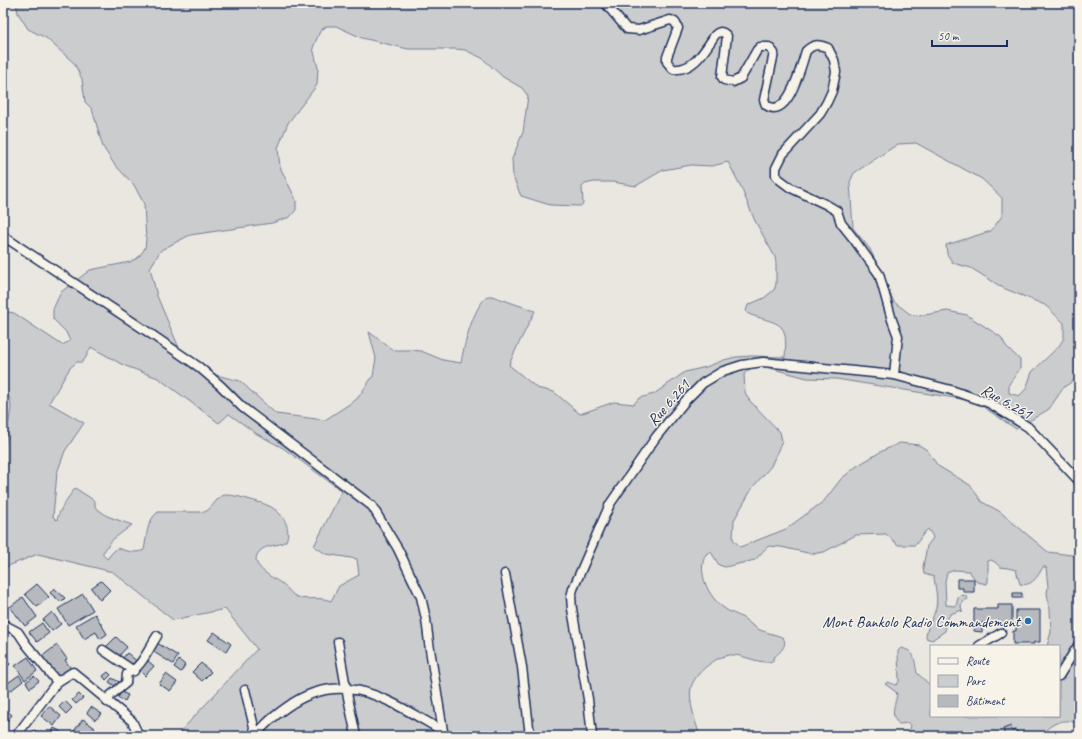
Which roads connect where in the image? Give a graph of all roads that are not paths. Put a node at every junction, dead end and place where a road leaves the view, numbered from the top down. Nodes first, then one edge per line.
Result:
1 (605, 3) edge
2 (3, 236) edge
3 (894, 375) junction
4 (1079, 481) edge
5 (505, 574) dead end
6 (3, 624) edge
7 (1001, 633) dead end
8 (157, 636) dead end
9 (338, 642) dead end
10 (1079, 644) edge
11 (981, 645) edge
12 (103, 650) dead end
13 (134, 671) junction
14 (1060, 674) edge
15 (57, 682) junction
16 (346, 688) junction
17 (245, 690) dead end
18 (107, 702) junction
19 (442, 733) edge
20 (16, 736) edge
21 (139, 736) edge
22 (256, 736) edge
23 (356, 736) edge
24 (530, 736) edge
25 (592, 736) edge

1 - 3 street
2 - 19 street
3 - 4 street, Rue 6.261
3 - 25 street, Rue 6.261
5 - 24 street
6 - 15 street
7 - 11 street
8 - 13 street
9 - 16 street
10 - 14 street
12 - 13 street
13 - 18 street
15 - 18 street
15 - 20 street
16 - 19 street
16 - 22 street
16 - 23 street
17 - 22 street
18 - 21 street

